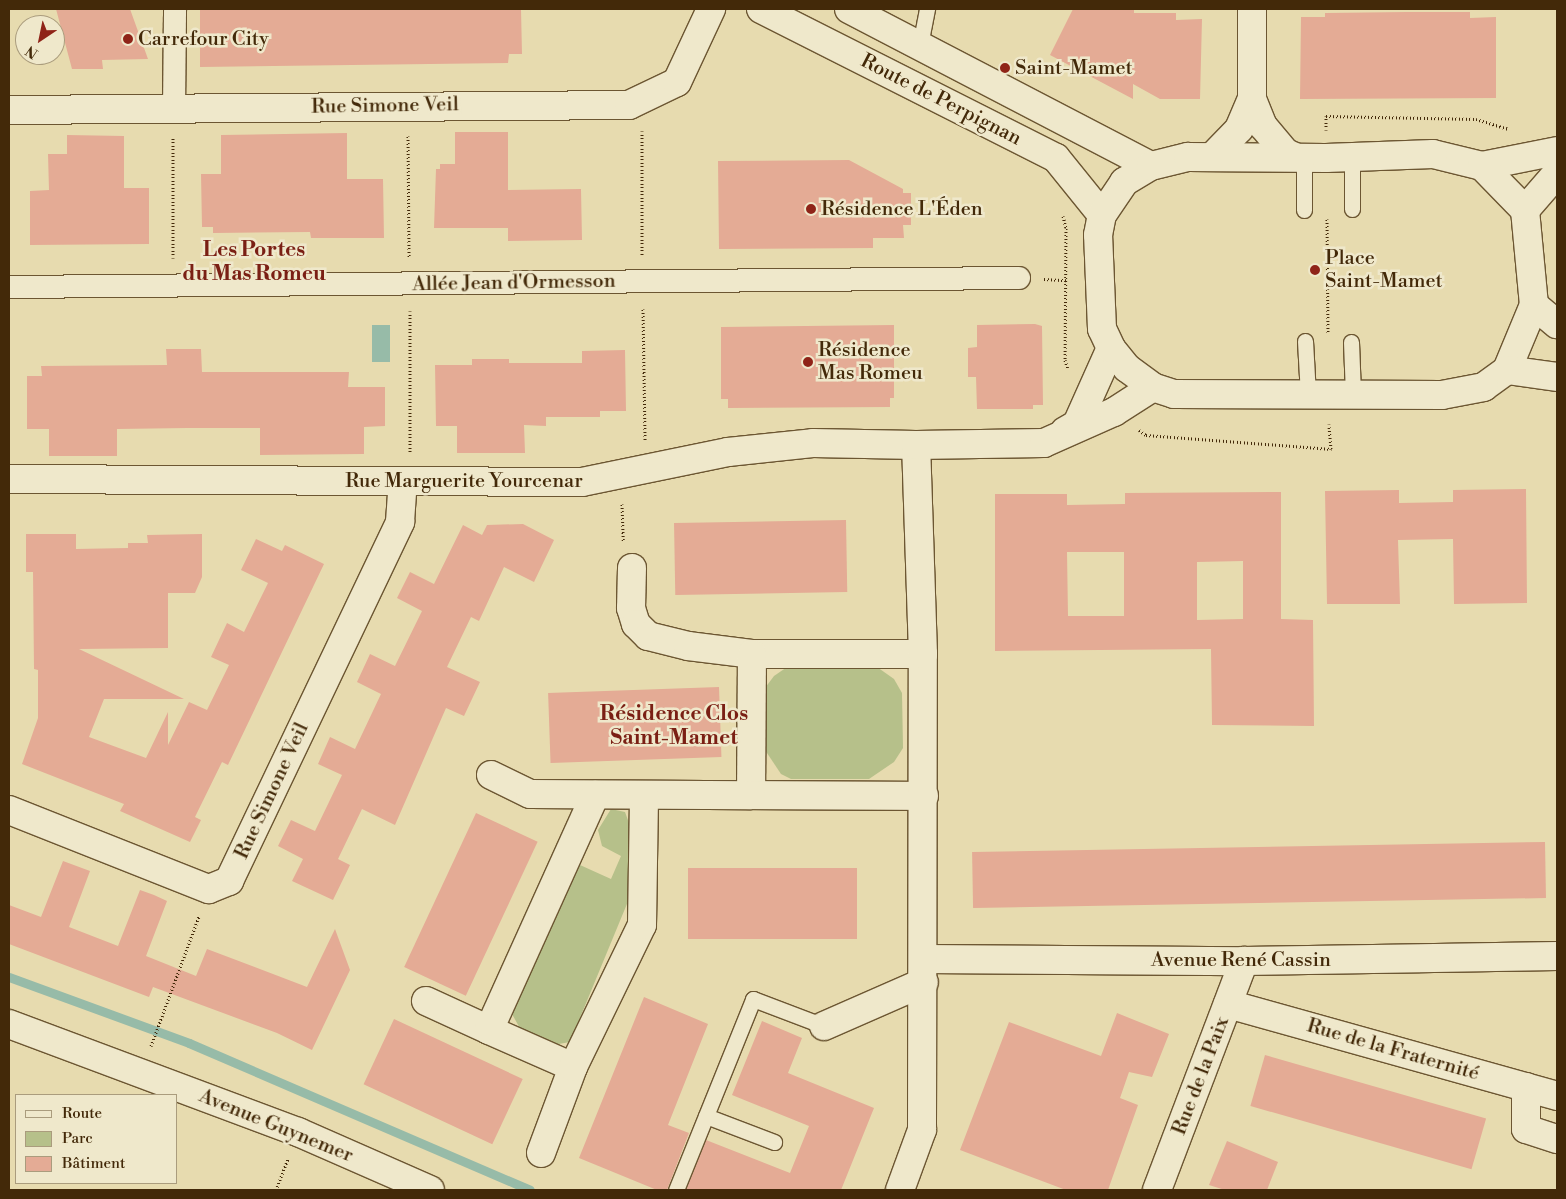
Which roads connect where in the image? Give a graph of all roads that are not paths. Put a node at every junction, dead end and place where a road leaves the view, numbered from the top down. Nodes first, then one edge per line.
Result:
1 (175, 9) edge
2 (710, 9) edge
3 (761, 9) edge
4 (849, 9) edge
5 (927, 9) edge
6 (1252, 9) edge
7 (920, 45) junction
8 (1252, 99) junction
9 (174, 109) junction
10 (9, 110) edge
11 (1557, 151) edge
12 (1213, 156) junction
13 (1300, 157) junction
14 (1352, 157) junction
15 (1151, 166) junction
16 (1482, 166) junction
17 (1557, 173) edge
18 (1352, 209) dead end
19 (1304, 210) dead end
20 (1525, 210) junction
21 (1102, 214) junction
22 (1019, 278) dead end
23 (9, 287) edge
24 (1534, 305) junction
25 (1557, 324) edge
26 (1305, 341) dead end
27 (1352, 342) dead end
28 (1111, 348) junction
29 (1507, 370) junction
30 (1557, 377) edge
31 (1153, 387) junction
32 (1308, 395) junction
33 (1353, 395) junction
34 (1044, 443) junction
35 (916, 445) junction
36 (9, 479) edge
37 (407, 483) junction
38 (632, 568) road end
39 (752, 654) junction
40 (923, 654) junction
41 (491, 775) dead end
42 (595, 795) junction
43 (644, 795) junction
44 (751, 795) junction
45 (924, 796) junction
46 (9, 810) edge
47 (1557, 956) edge
48 (1244, 961) junction
49 (924, 971) junction
50 (426, 1001) dead end
51 (1228, 1004) junction
52 (9, 1024) edge
53 (824, 1026) joint
54 (489, 1030) junction
55 (573, 1067) junction
56 (1526, 1087) junction
57 (1557, 1096) edge
58 (706, 1116) junction
59 (1557, 1138) edge
60 (774, 1142) dead end
61 (541, 1153) dead end
62 (430, 1190) edge
63 (676, 1190) edge
64 (900, 1190) edge
65 (1157, 1190) edge

1 - 9 street
2 - 9 street, Rue Simone Veil
3 - 21 street, Route de Perpignan
4 - 7 street, Route de Perpignan
5 - 7 lane
6 - 8 street
7 - 15 street, Route de Perpignan
8 - 12 street
8 - 13 street
9 - 10 street, Rue Simone Veil
11 - 16 street
12 - 13 street
12 - 15 street
13 - 14 street
13 - 19 lane
14 - 16 street
14 - 18 lane
15 - 21 street
16 - 20 street
17 - 20 street
20 - 24 street
21 - 28 street
22 - 23 street, Allée Jean d'Ormesson
24 - 25 street
24 - 29 street
26 - 32 lane
27 - 33 lane
28 - 31 street
28 - 34 street
29 - 30 street
29 - 33 street
31 - 32 street
31 - 34 street
32 - 33 street
34 - 35 street, Rue Marguerite Yourcenar
35 - 37 street, Rue Marguerite Yourcenar
35 - 40 street
36 - 37 street, Rue Marguerite Yourcenar
37 - 46 street, Rue Simone Veil
38 - 39 street
39 - 40 street
39 - 44 street
40 - 45 street
41 - 42 street
42 - 43 street
42 - 54 street
43 - 44 street
43 - 55 street
44 - 45 street
45 - 49 street
47 - 48 street, Avenue René Cassin
48 - 49 street, Avenue René Cassin
48 - 51 street, Rue de la Paix
49 - 53 street
49 - 64 street
50 - 54 street
51 - 56 street, Rue de la Fraternité
51 - 65 street, Rue de la Paix
52 - 62 street, Avenue Guynemer
53 - 58 lane
54 - 55 street
55 - 61 street
56 - 57 street, Rue de la Fraternité
56 - 59 street
58 - 60 lane
58 - 63 lane

